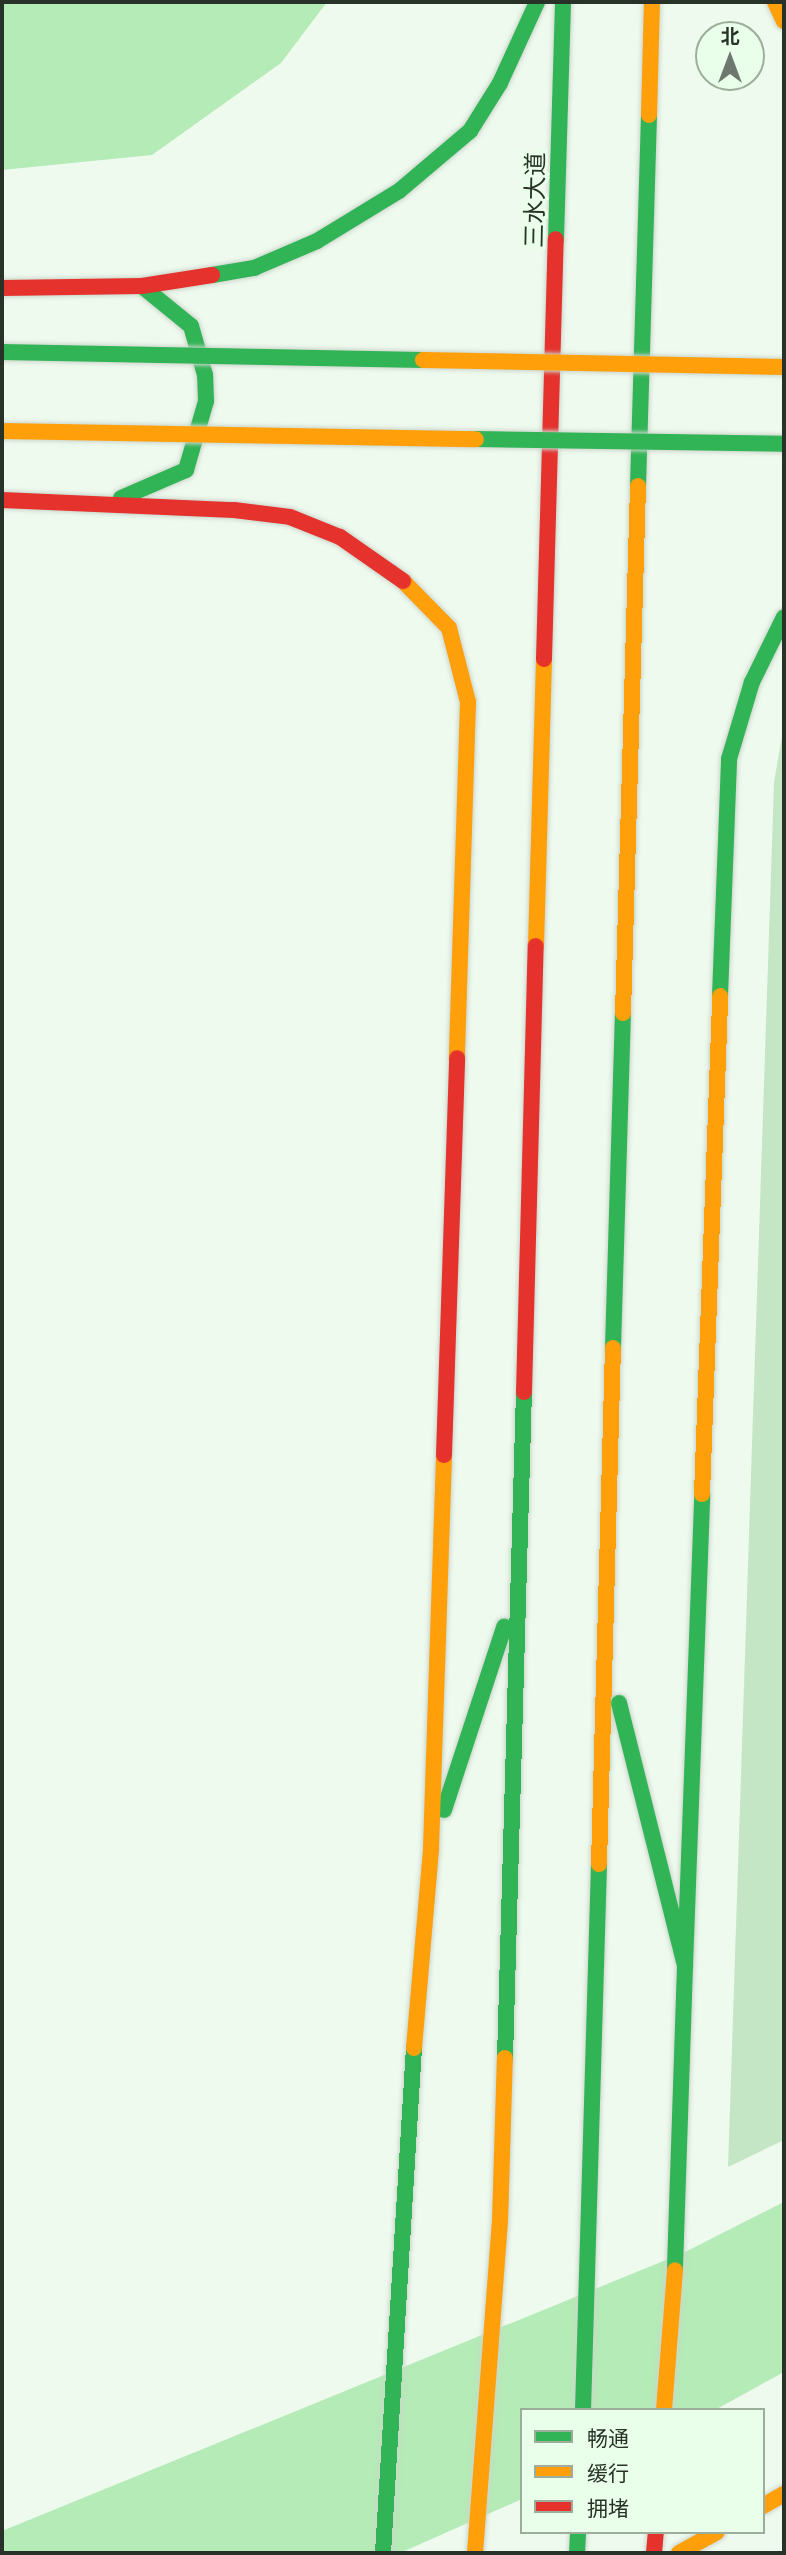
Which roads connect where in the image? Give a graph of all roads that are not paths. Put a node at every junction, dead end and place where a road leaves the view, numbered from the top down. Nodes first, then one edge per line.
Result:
1 (537, 2) edge
2 (564, 2) edge
3 (652, 2) edge
4 (775, 2) edge
5 (784, 21) edge
6 (142, 286) junction
7 (2, 288) edge
8 (2, 352) edge
9 (784, 367) edge
10 (2, 431) edge
11 (784, 444) edge
12 (2, 500) edge
13 (109, 502) junction
14 (784, 617) edge
15 (517, 1586) junction
16 (608, 1658) junction
17 (431, 1848) junction
18 (685, 1966) junction
19 (583, 2408) edge
20 (664, 2408) edge
21 (784, 2494) edge
22 (765, 2505) edge
23 (578, 2534) edge
24 (656, 2534) edge
25 (713, 2534) edge
26 (383, 2553) edge
27 (475, 2553) edge
28 (578, 2553) edge
29 (654, 2553) edge
30 (679, 2553) edge

1 - 6 main road
2 - 15 main road, 三水大道
3 - 16 main road
4 - 5 main road
6 - 7 main road
6 - 13 main road
8 - 9 main road, bridge
10 - 11 main road, bridge
12 - 13 main road
13 - 17 main road
14 - 18 main road
15 - 17 main road
15 - 27 main road, 三水大道
16 - 18 main road
16 - 19 main road
17 - 26 main road
18 - 20 main road
21 - 22 main road
23 - 28 main road
24 - 29 main road
25 - 30 main road

